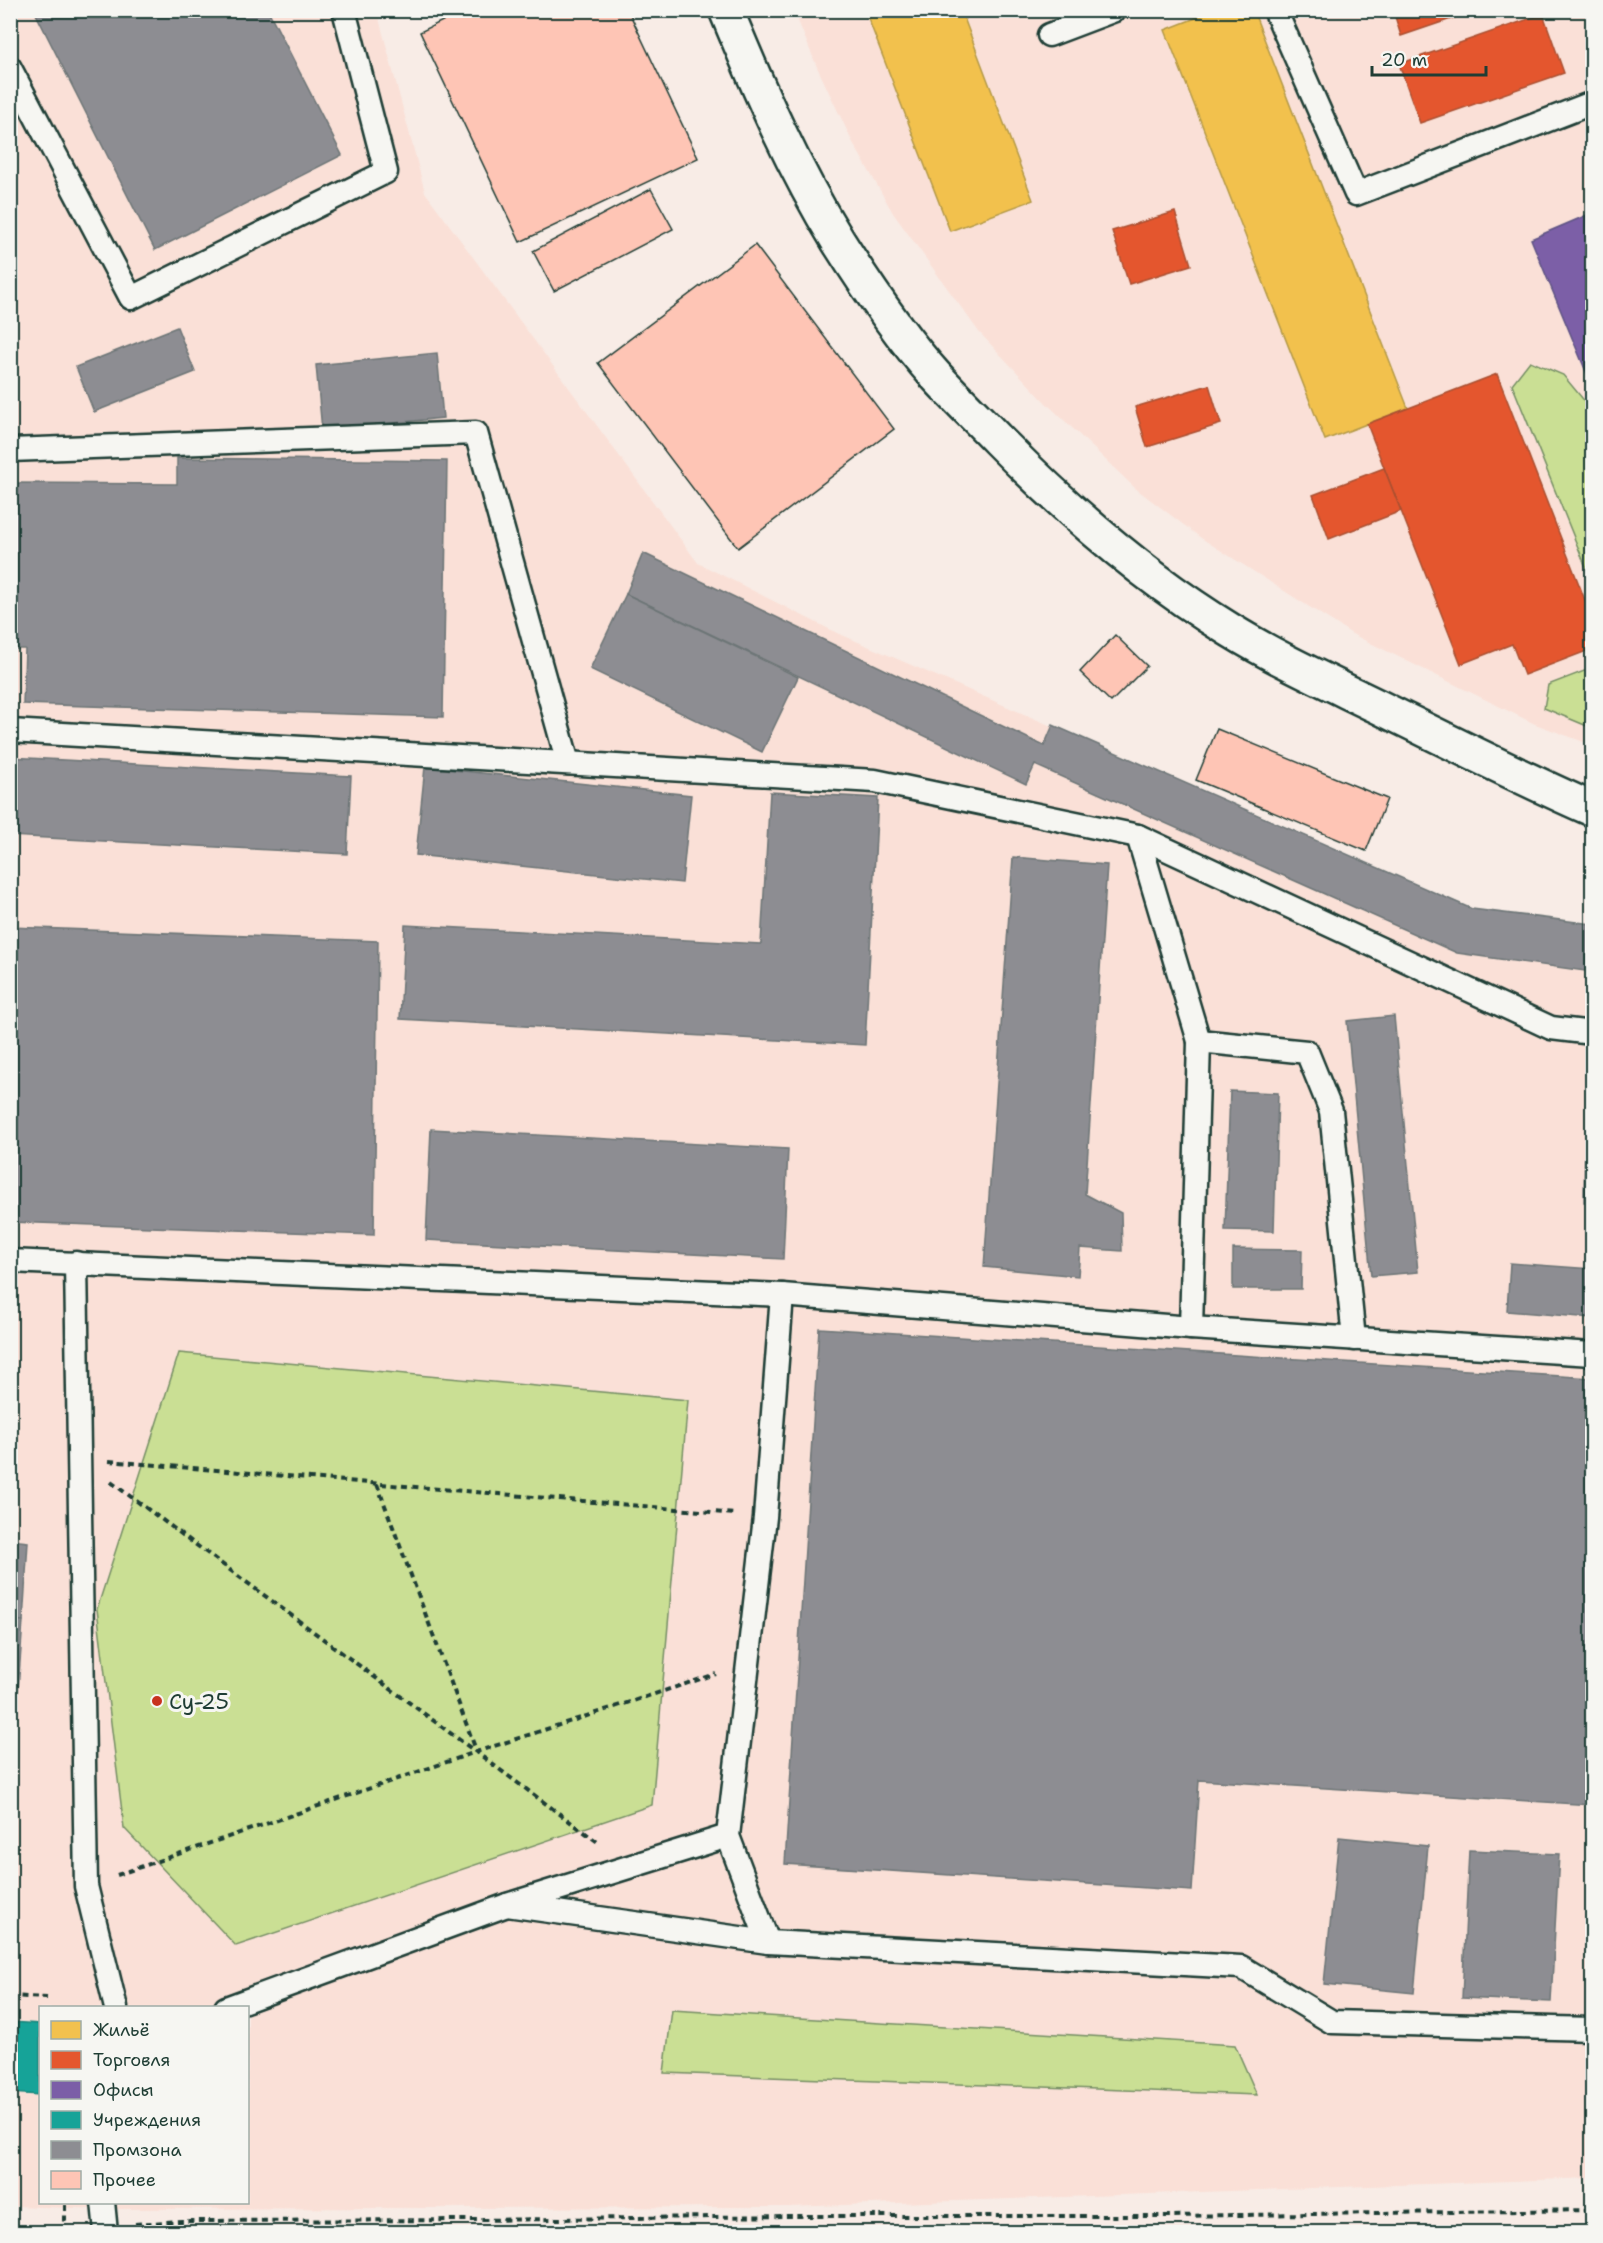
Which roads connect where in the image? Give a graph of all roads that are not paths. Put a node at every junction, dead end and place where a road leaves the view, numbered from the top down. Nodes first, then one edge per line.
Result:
1 (344, 10) edge
2 (726, 10) edge
3 (1115, 10) edge
4 (1275, 10) edge
5 (1049, 35) dead end
6 (10, 68) edge
7 (1593, 103) edge
8 (10, 450) edge
9 (10, 731) edge
10 (568, 763) junction
11 (1593, 808) edge
12 (1138, 836) junction
13 (1593, 1033) edge
14 (1199, 1041) junction
15 (10, 1261) edge
16 (76, 1263) junction
17 (782, 1295) junction
18 (1191, 1328) junction
19 (1354, 1339) junction
20 (1593, 1354) edge
21 (728, 1836) junction
22 (507, 1905) junction
23 (768, 1942) junction
24 (116, 2006) edge
25 (229, 2006) edge
26 (1593, 2029) edge
27 (103, 2204) edge
28 (106, 2229) edge

1 - 6 lane
2 - 11 street
3 - 5 lane
4 - 7 lane
8 - 10 lane
9 - 10 lane
10 - 12 lane
12 - 13 lane
12 - 14 lane
14 - 18 lane
14 - 19 lane
15 - 16 lane
16 - 17 lane
16 - 24 lane
17 - 18 lane
17 - 21 lane
18 - 19 lane
19 - 20 lane
21 - 22 lane
21 - 23 lane
22 - 23 lane
22 - 25 lane
23 - 26 lane
27 - 28 lane

